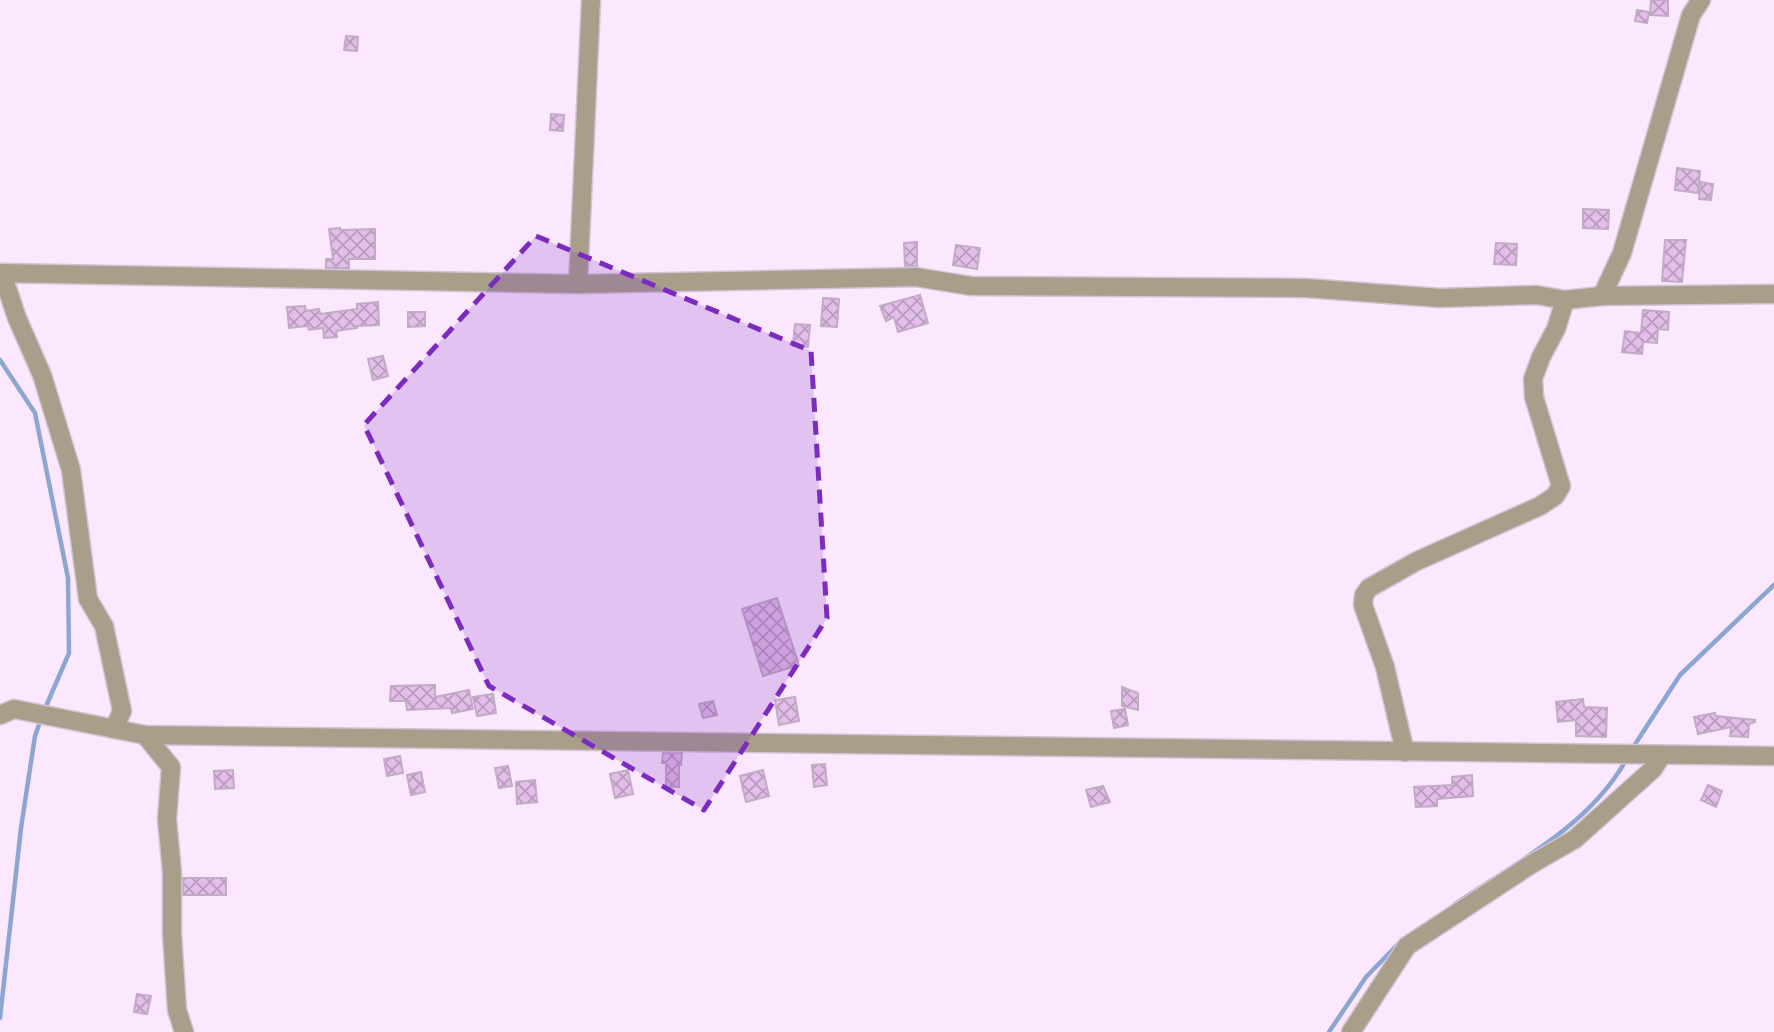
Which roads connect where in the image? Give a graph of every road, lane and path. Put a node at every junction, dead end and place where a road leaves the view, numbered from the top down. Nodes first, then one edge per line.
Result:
1 (591, 0) edge
2 (1701, 0) edge
3 (1, 273) edge
4 (578, 284) junction
5 (1774, 294) edge
6 (1602, 296) junction
7 (1565, 300) junction
8 (0, 715) edge
9 (114, 729) junction
10 (145, 735) junction
11 (1405, 752) junction
12 (1662, 755) junction
13 (1774, 756) edge
14 (184, 1032) edge
15 (1351, 1032) edge

1 - 4 street
2 - 6 street
3 - 4 street
3 - 9 street
4 - 7 street
5 - 6 street
6 - 7 street
7 - 11 street
8 - 9 street
9 - 10 street
10 - 11 street
10 - 14 street
11 - 12 street
12 - 13 street
12 - 15 street

